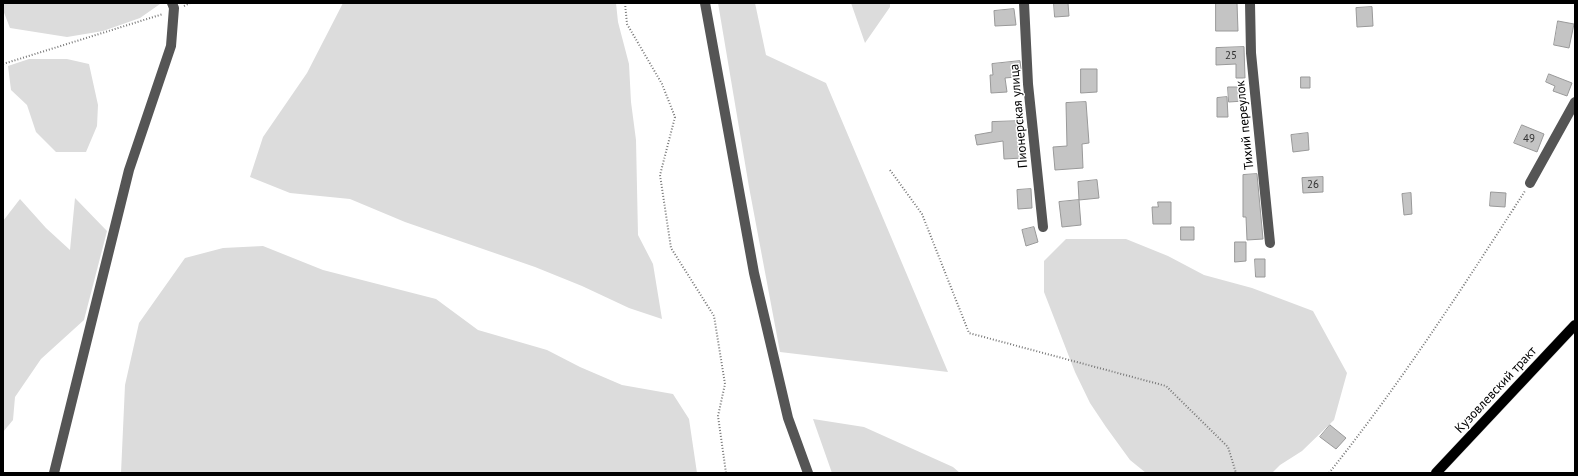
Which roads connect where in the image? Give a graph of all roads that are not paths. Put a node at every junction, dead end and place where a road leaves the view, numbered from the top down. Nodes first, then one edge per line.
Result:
1 (705, 3) edge
2 (1024, 3) edge
3 (1250, 3) edge
4 (173, 6) edge
5 (1575, 102) edge
6 (1530, 183) road end
7 (1043, 227) dead end
8 (1270, 244) dead end
9 (1575, 325) edge
10 (54, 473) edge
11 (808, 473) edge
12 (1436, 473) edge

1 - 11 street
2 - 7 street, Пионерская улица
3 - 8 street, Тихий переулок
4 - 10 street
5 - 6 street
9 - 12 main road, Кузовлевский тракт

